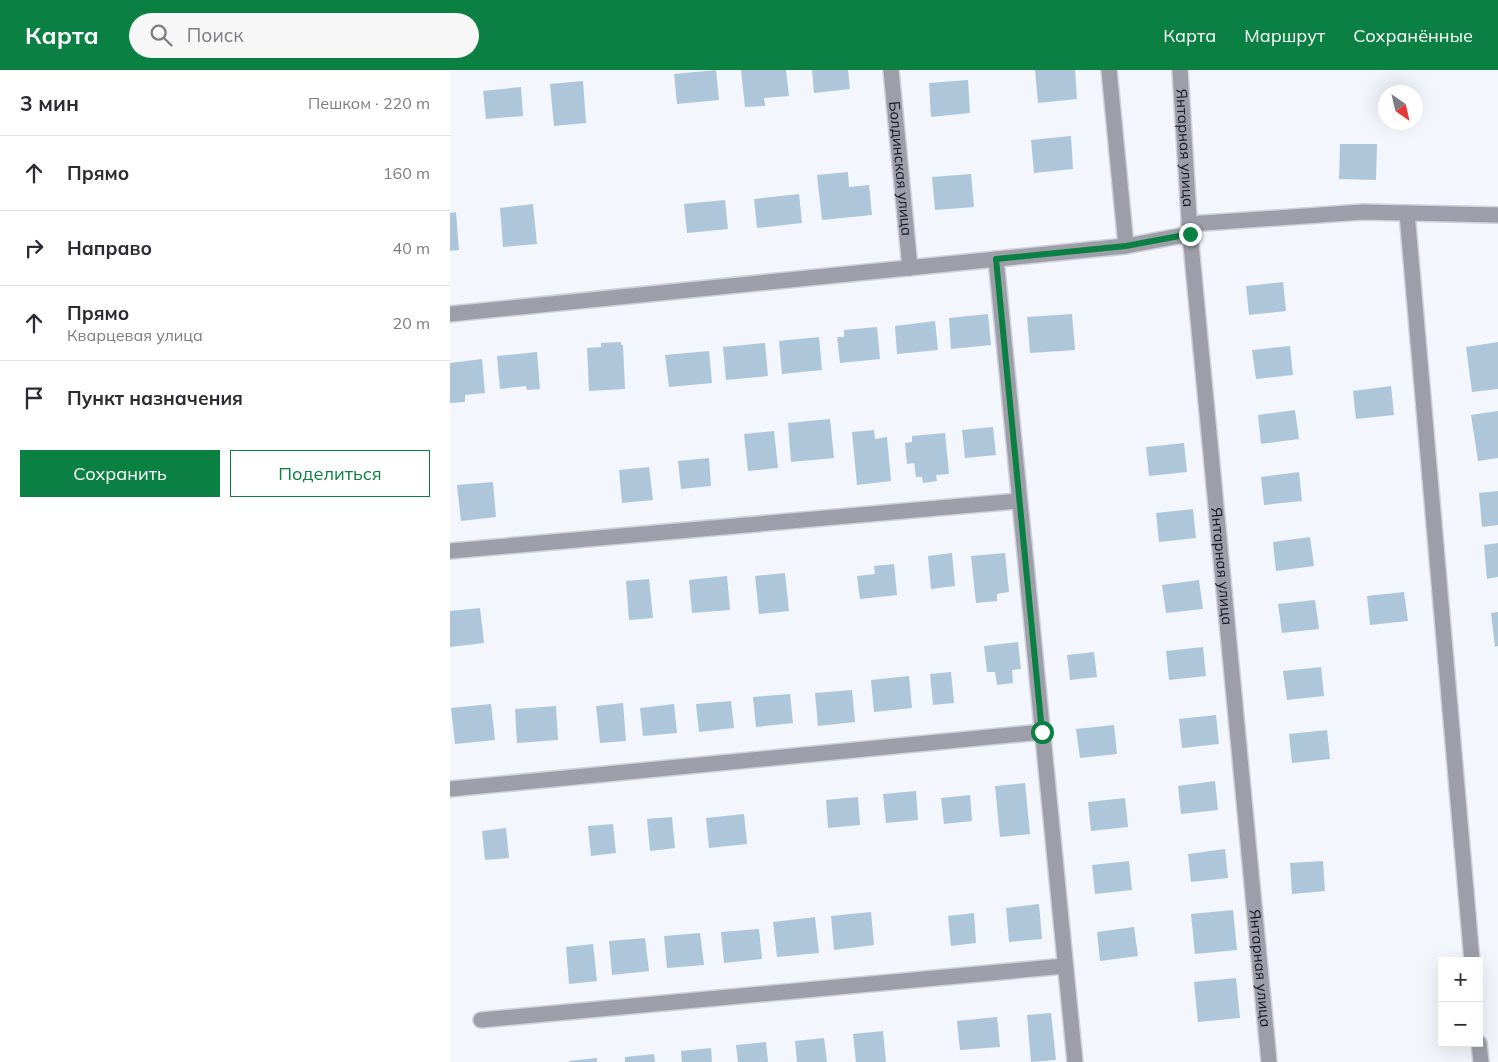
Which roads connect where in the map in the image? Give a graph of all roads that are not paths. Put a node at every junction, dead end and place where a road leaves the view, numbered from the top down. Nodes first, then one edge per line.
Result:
1 (891, 70) edge
2 (1109, 70) edge
3 (1180, 70) edge
4 (1407, 213) junction
5 (1498, 215) edge
6 (1190, 229) junction
7 (1126, 246) junction
8 (996, 259) junction
9 (910, 268) junction
10 (450, 314) edge
11 (1020, 501) junction
12 (450, 551) edge
13 (1042, 732) junction
14 (450, 789) edge
15 (1472, 957) edge
16 (1065, 966) junction
17 (481, 1020) dead end
18 (1479, 1047) edge
19 (1074, 1062) edge
20 (1269, 1062) edge
21 (1481, 1062) edge

1 - 9 street, Болдинская улица
2 - 7 street
3 - 6 street, Янтарная улица
4 - 5 street
4 - 6 street
4 - 15 street
6 - 7 street
6 - 20 street, Янтарная улица
7 - 8 street
8 - 9 street
8 - 11 street
9 - 10 street
11 - 12 street
11 - 13 street
13 - 14 street
13 - 16 street
16 - 17 street
16 - 19 street
18 - 21 street

